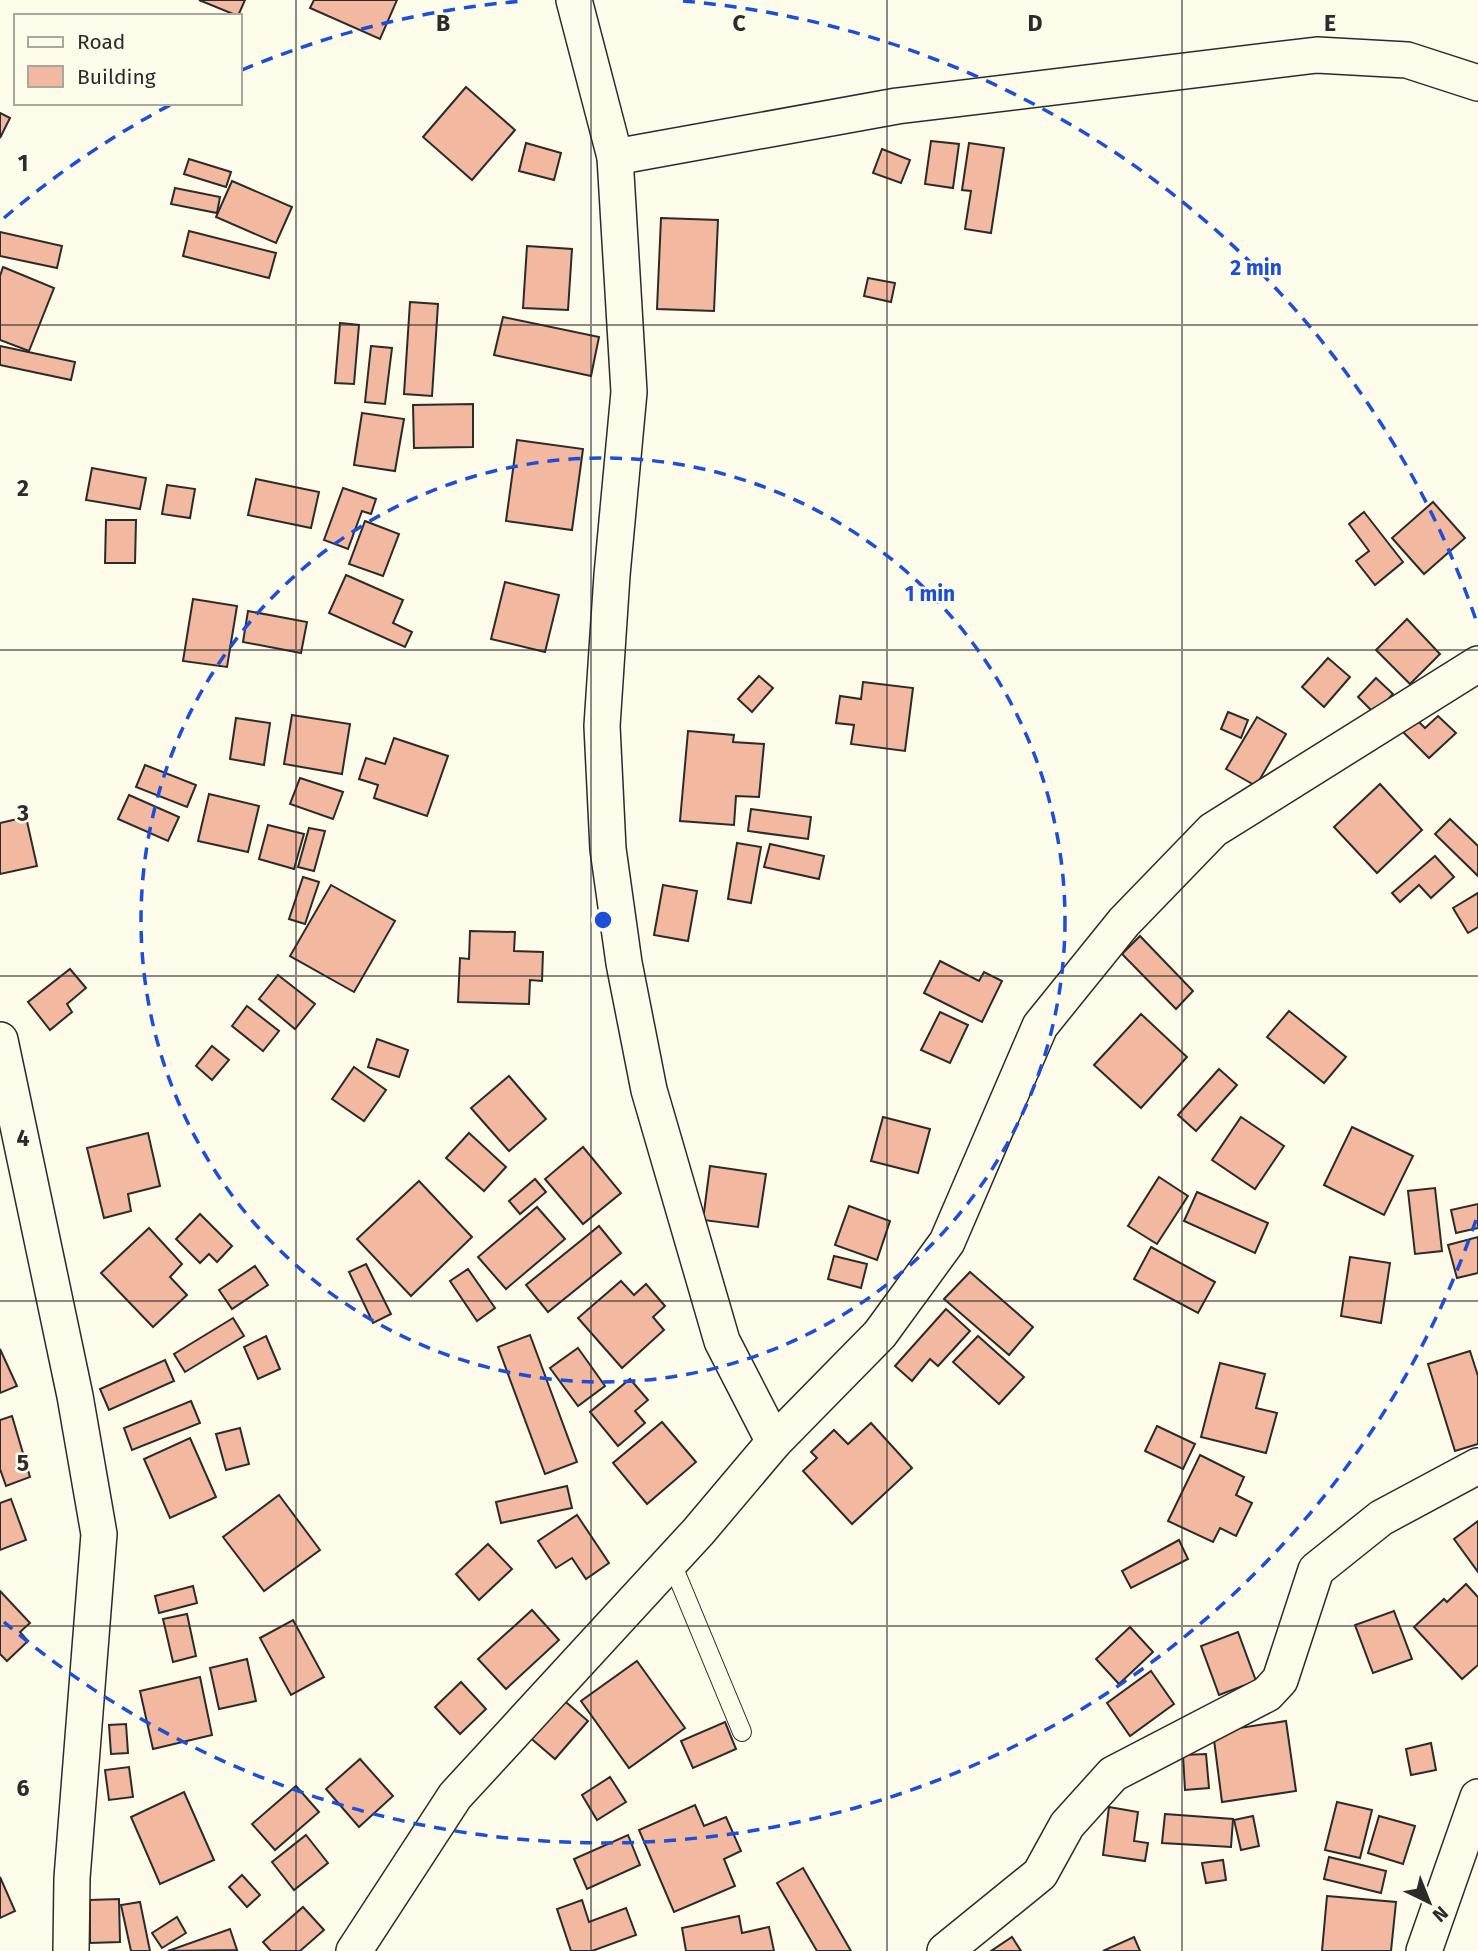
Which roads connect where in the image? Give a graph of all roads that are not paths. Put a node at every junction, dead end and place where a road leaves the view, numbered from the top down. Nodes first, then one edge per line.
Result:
1 (574, 0) edge
2 (1478, 83) edge
3 (615, 157) junction
4 (1478, 664) edge
5 (0, 1040) edge
6 (6, 1091) edge
7 (774, 1442) junction
8 (1478, 1466) edge
9 (671, 1561) junction
10 (742, 1732) dead end
11 (1478, 1797) edge
12 (71, 1951) edge
13 (354, 1951) edge
14 (945, 1951) edge
15 (1424, 1951) edge

1 - 3 street
2 - 3 street
3 - 7 street
4 - 7 street
5 - 6 street
6 - 12 street
7 - 9 street
8 - 14 street
9 - 10 lane
9 - 13 street
11 - 15 street

